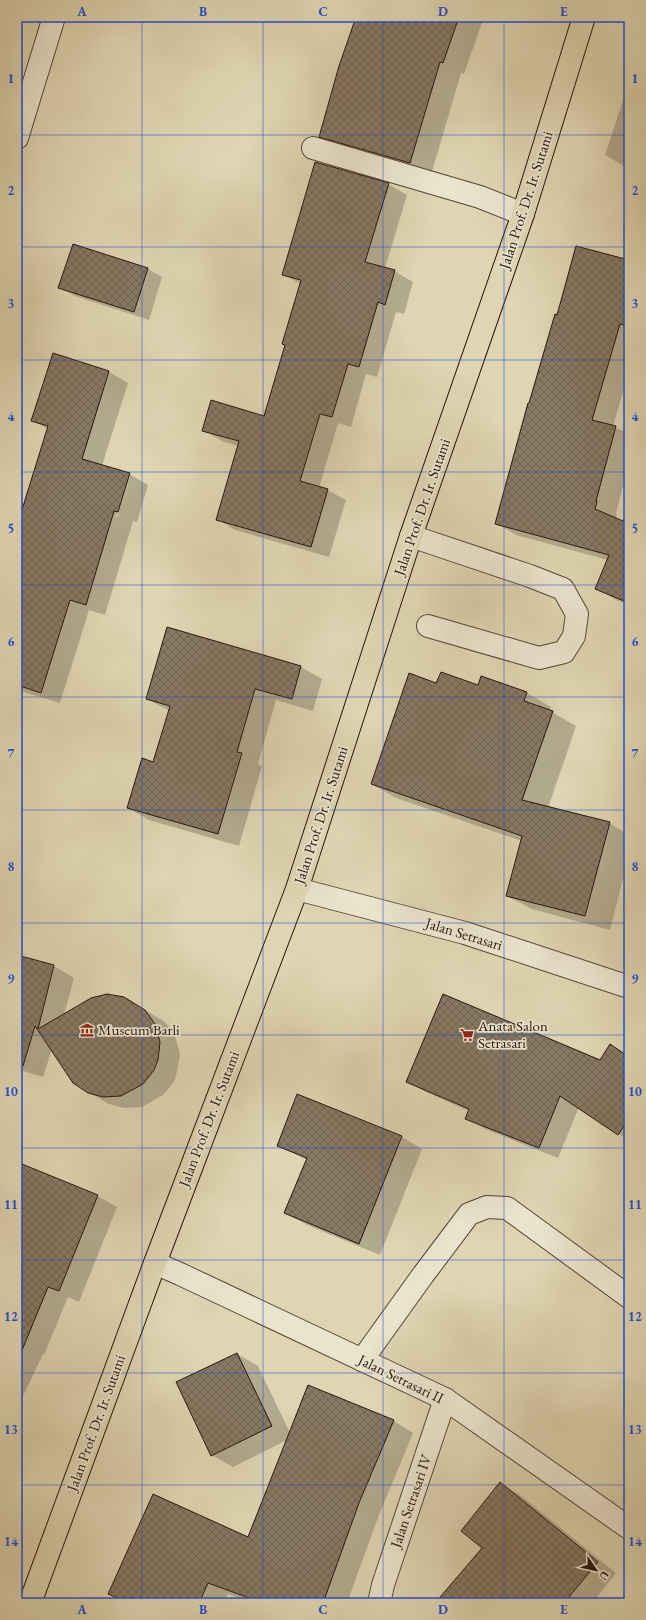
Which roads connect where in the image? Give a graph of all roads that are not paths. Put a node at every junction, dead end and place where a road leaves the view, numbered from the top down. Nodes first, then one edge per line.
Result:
1 (54, 17) edge
2 (584, 17) edge
3 (17, 138) edge
4 (313, 148) dead end
5 (523, 214) junction
6 (411, 536) junction
7 (428, 626) dead end
8 (297, 889) junction
9 (629, 987) edge
10 (155, 1264) junction
11 (629, 1297) edge
12 (362, 1360) junction
13 (445, 1399) junction
14 (629, 1528) edge
15 (30, 1603) edge
16 (380, 1603) edge

1 - 3 street
2 - 5 main road, Jalan Prof. Dr. Ir. Sutami
4 - 5 street
5 - 6 main road, Jalan Prof. Dr. Ir. Sutami
6 - 7 street
6 - 8 main road, Jalan Prof. Dr. Ir. Sutami
8 - 9 street, Jalan Setrasari
8 - 10 main road, Jalan Prof. Dr. Ir. Sutami
10 - 12 street, Jalan Setrasari II
10 - 15 main road, Jalan Prof. Dr. Ir. Sutami
11 - 12 street
12 - 13 street, Jalan Setrasari II
13 - 14 street, Jalan Setrasari II
13 - 16 street, Jalan Setrasari IV

